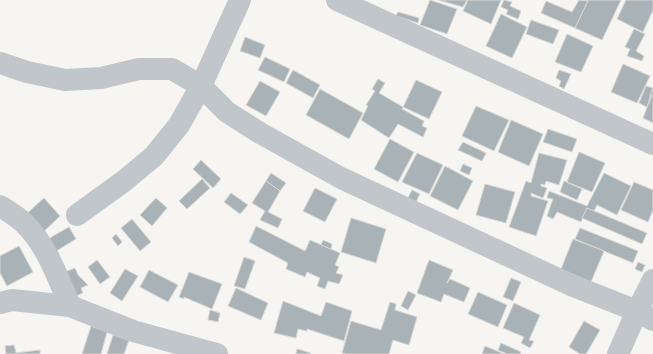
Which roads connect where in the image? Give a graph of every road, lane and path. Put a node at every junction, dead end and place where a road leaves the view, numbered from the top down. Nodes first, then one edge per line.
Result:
1 (240, 0) edge
2 (337, 0) edge
3 (0, 63) edge
4 (201, 86) junction
5 (653, 144) edge
6 (0, 206) edge
7 (77, 215) dead end
8 (653, 280) edge
9 (0, 303) edge
10 (70, 306) junction
11 (645, 315) edge
12 (217, 354) edge
13 (618, 354) edge

1 - 4 street
2 - 5 street
3 - 4 street
4 - 7 street
4 - 11 street
6 - 10 street
8 - 11 street
9 - 10 street
10 - 12 street
11 - 13 street

